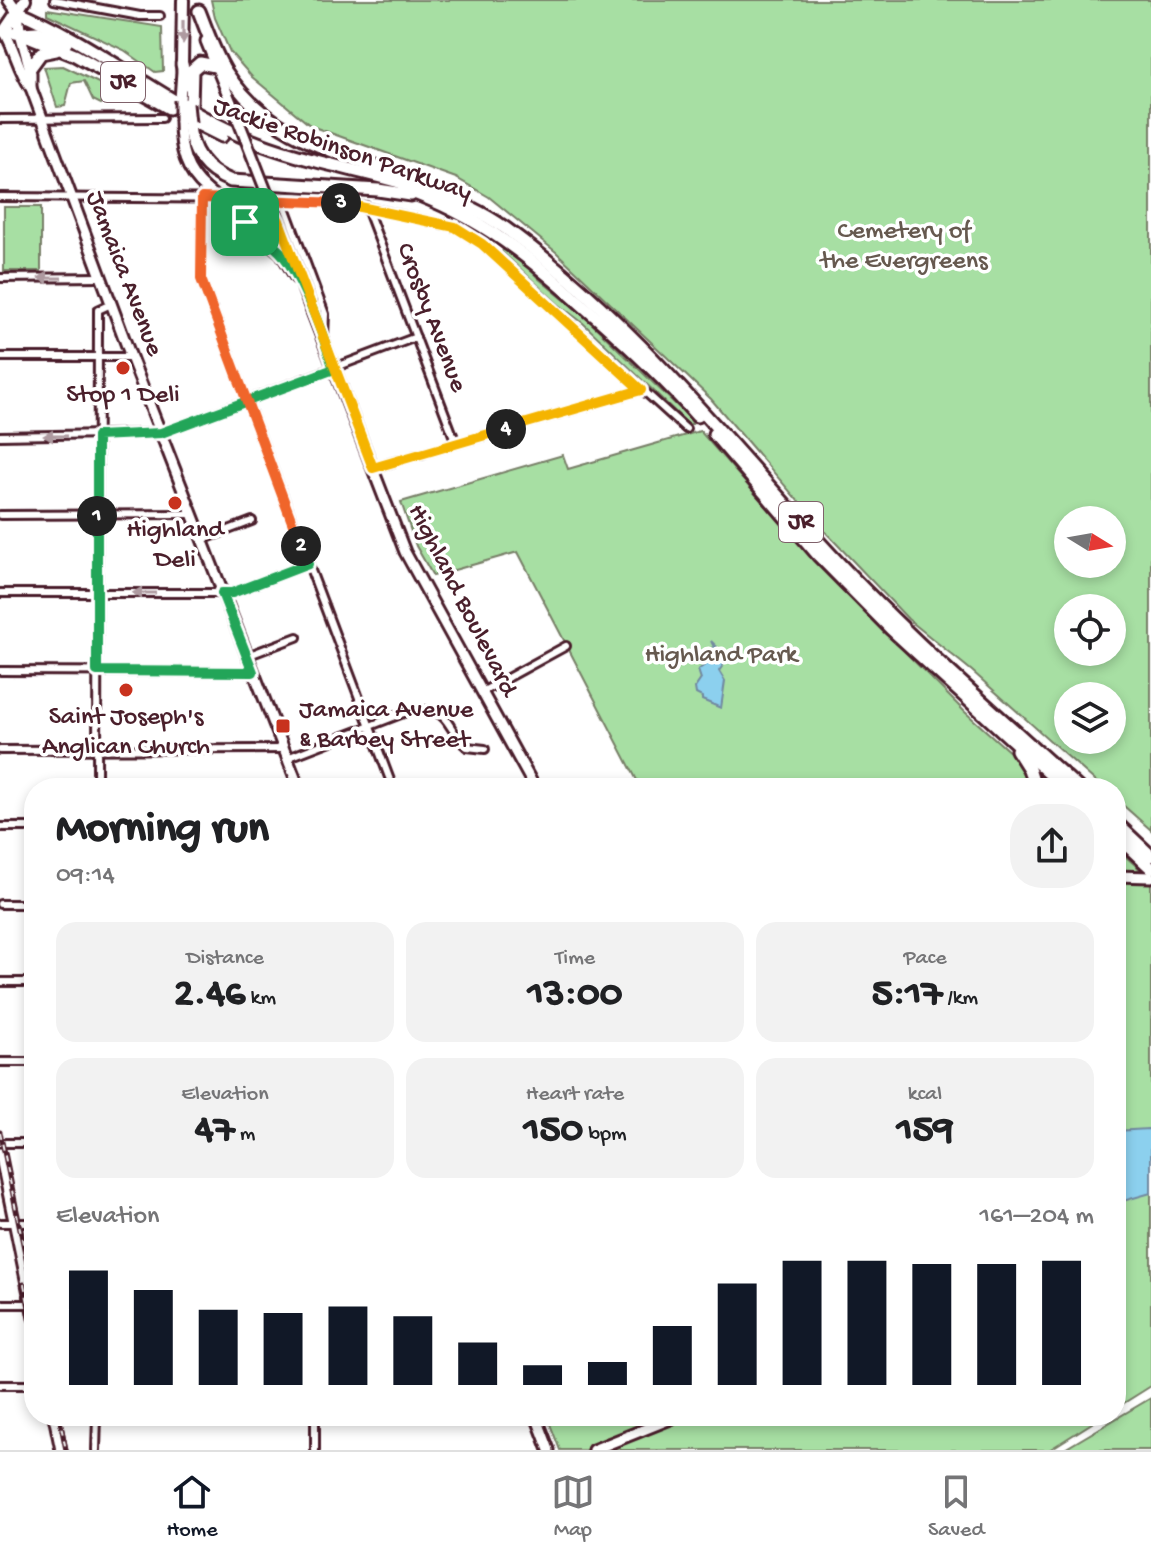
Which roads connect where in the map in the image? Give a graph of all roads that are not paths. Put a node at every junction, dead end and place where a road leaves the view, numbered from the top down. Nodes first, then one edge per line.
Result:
1 (9, 0) edge
2 (25, 0) edge
3 (54, 0) edge
4 (183, 0) edge
5 (198, 5) edge
6 (17, 11) junction
7 (160, 16) dead end
8 (1, 28) edge
9 (20, 33) junction
10 (64, 50) junction
11 (97, 54) junction
12 (182, 64) joint
13 (215, 66) junction
14 (30, 68) junction
15 (186, 86) junction
16 (31, 88) junction
17 (162, 118) dead end
18 (0, 119) edge
19 (42, 119) junction
20 (186, 131) junction
21 (204, 194) junction
22 (435, 196) junction
23 (0, 197) edge
24 (71, 197) junction
25 (282, 199) junction
26 (366, 206) junction
27 (273, 210) junction
28 (245, 222) junction
29 (100, 277) junction
30 (0, 278) edge
31 (304, 291) junction
32 (111, 304) junction
33 (416, 337) junction
34 (324, 341) junction
35 (0, 357) edge
36 (98, 357) junction
37 (131, 357) junction
38 (334, 369) junction
39 (641, 390) junction
40 (247, 402) junction
41 (686, 429) dead end
42 (161, 433) junction
43 (0, 436) edge
44 (97, 436) junction
45 (456, 443) junction
46 (373, 468) junction
47 (97, 514) junction
48 (192, 514) junction
49 (0, 515) edge
50 (252, 521) dead end
51 (202, 540) junction
52 (308, 564) junction
53 (0, 593) edge
54 (97, 593) junction
55 (222, 593) junction
56 (297, 637) dead end
57 (566, 646) dead end
58 (247, 656) junction
59 (0, 671) edge
60 (97, 671) junction
61 (253, 672) junction
62 (482, 692) junction
63 (369, 726) junction
64 (1005, 733) junction
65 (485, 749) dead end
66 (0, 750) edge
67 (97, 750) junction
68 (285, 754) junction
69 (97, 778) edge
70 (295, 778) edge
71 (389, 778) edge
72 (529, 778) edge
73 (1031, 778) edge
74 (1054, 778) edge
75 (1067, 778) edge
76 (0, 827) edge
77 (24, 827) edge
78 (1126, 835) edge
79 (1126, 844) edge
80 (1149, 862) edge
81 (1126, 876) edge
82 (1151, 877) edge
83 (0, 904) edge
84 (24, 904) edge
85 (0, 982) edge
86 (24, 982) edge
87 (0, 1062) edge
88 (24, 1062) edge
89 (0, 1143) edge
90 (24, 1143) edge
91 (0, 1153) edge
92 (0, 1223) edge
93 (14, 1223) junction
94 (24, 1223) edge
95 (24, 1266) edge
96 (0, 1304) edge
97 (24, 1304) edge
98 (0, 1385) edge
99 (24, 1385) edge
100 (56, 1426) edge
101 (97, 1426) edge
102 (315, 1426) edge
103 (540, 1426) edge
104 (653, 1426) edge
105 (61, 1450) edge
106 (96, 1450) edge
107 (315, 1450) edge
108 (549, 1450) edge
109 (593, 1450) edge

1 - 6 main road, Jamaica Avenue
2 - 6 main road
3 - 7 street
4 -> 12 main road
5 - 13 main road, Highland Boulevard
5 - 22 highway
6 - 8 main road
6 - 9 main road, Jamaica Avenue
6 - 11 highway
8 - 9 main road
8 - 16 main road, Jamaica Avenue
9 - 10 highway, Jackie Robinson Parkway / JR
9 - 11 highway
9 - 14 main road, Jamaica Avenue
10 - 14 highway
10 - 22 highway, Jackie Robinson Parkway / JR
11 - 22 highway, Jackie Robinson Parkway / JR
12 - 15 highway
13 - 15 highway
13 - 27 main road, Highland Boulevard, bridge
14 - 16 main road, Jamaica Avenue
15 - 20 highway, bridge
16 - 19 main road, Jamaica Avenue
17 - 19 street
18 - 19 street
19 - 24 main road, Jamaica Avenue
20 - 21 main road, Highland Boulevard
20 - 22 highway
21 - 24 street, Jackie Robinson Parkway
21 - 25 street, Jackie Robinson Parkway
21 - 28 main road, Highland Boulevard, bridge
21 - 40 street
22 - 64 highway, Jackie Robinson Parkway / JR
22 - 75 highway, Jackie Robinson Parkway / JR
23 - 24 street, Jackie Robinson Parkway
24 - 29 main road, Jamaica Avenue
25 - 26 street, Jackie Robinson Parkway
25 - 34 street, Highland Boulevard
26 - 33 street, Crosby Avenue
26 - 39 street, Jackie Robinson Parkway
27 - 28 main road
27 - 31 main road, Highland Boulevard
28 - 31 main road, Highland Boulevard
29 -> 30 street
29 - 32 main road, Jamaica Avenue
31 - 34 main road, Highland Boulevard
32 - 36 street
32 - 37 main road, Jamaica Avenue
33 - 38 street
33 - 45 street, Crosby Avenue
34 - 38 main road, Highland Boulevard
35 - 36 street
36 - 37 street
36 - 44 street
37 - 42 main road, Jamaica Avenue
38 - 40 street
38 - 46 main road, Highland Boulevard
39 - 41 street, Jackie Robinson Parkway
39 - 45 street
40 - 42 street
40 - 52 street
42 - 44 street
42 - 48 main road, Jamaica Avenue
44 -> 43 street
44 - 47 street
45 - 46 street
46 - 62 main road, Highland Boulevard
47 - 48 street
47 - 49 street
47 - 54 street
48 - 51 main road, Jamaica Avenue
50 - 51 street
51 - 55 main road, Jamaica Avenue
52 - 55 street
52 - 63 street
53 - 54 street
55 -> 54 street
54 - 60 street
55 - 58 main road, Jamaica Avenue
56 - 58 street
57 - 62 street
58 - 61 main road, Jamaica Avenue
59 - 60 street
60 - 61 street
60 - 67 street
61 - 68 main road, Jamaica Avenue
62 - 72 main road, Highland Boulevard
63 - 65 street
63 - 68 street
63 - 71 street
64 - 73 highway
64 - 74 highway, Jackie Robinson Parkway / JR
66 - 67 street
67 - 68 street
67 - 69 street
68 - 70 main road, Jamaica Avenue
76 - 77 street
78 - 80 highway
79 - 80 highway
81 - 82 main road
83 - 84 street
85 - 86 street
87 - 88 street
89 - 90 street
91 - 93 main road
92 - 93 street
93 - 94 street
93 - 95 main road
96 - 97 street
98 - 99 street
100 - 105 main road
101 - 106 street
102 - 107 street
103 - 108 main road
104 - 109 main road

